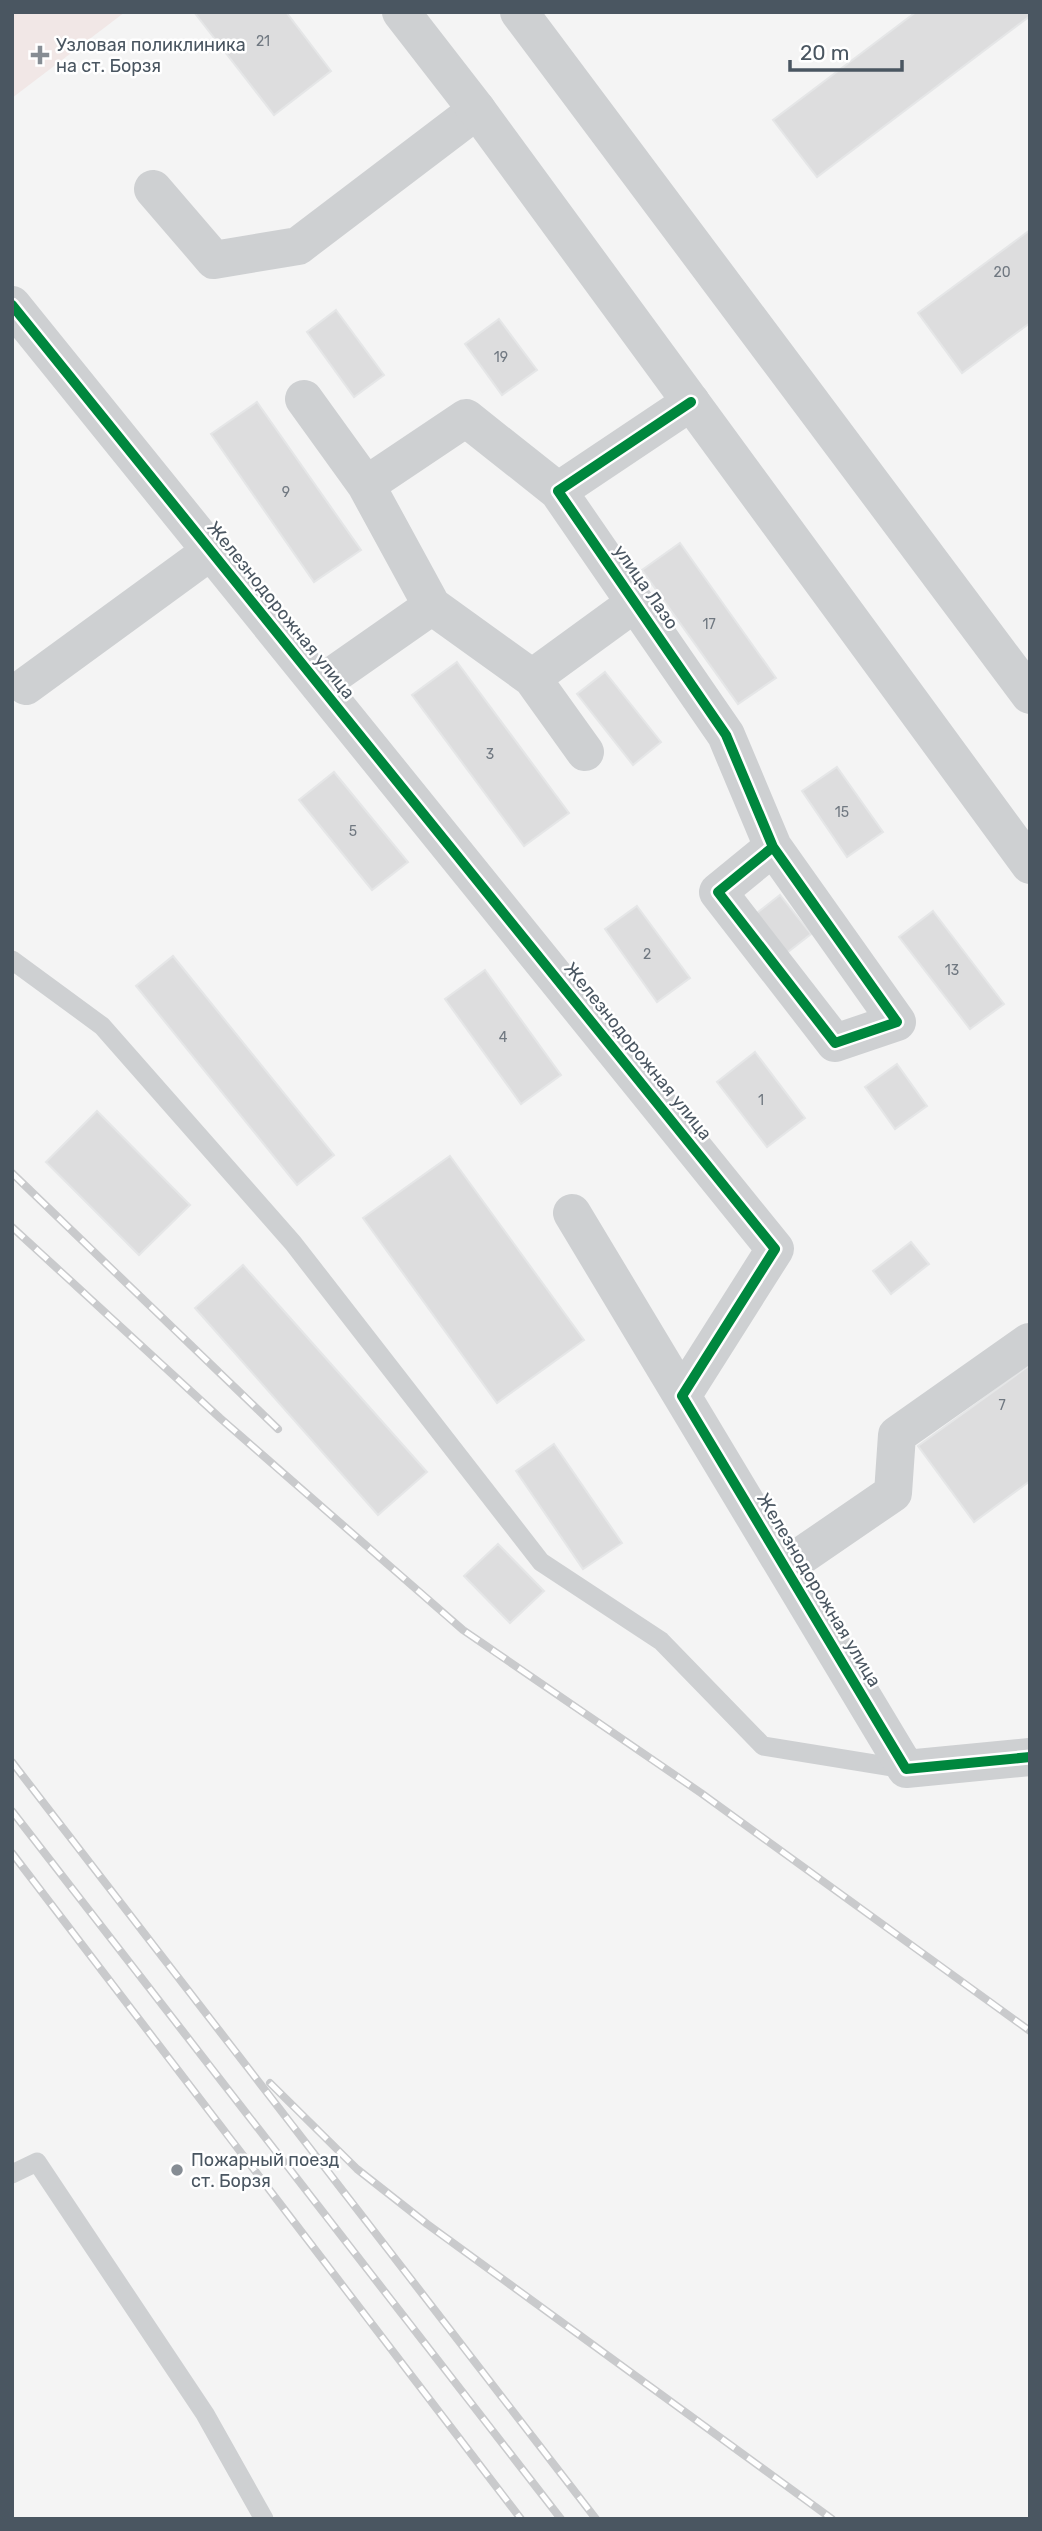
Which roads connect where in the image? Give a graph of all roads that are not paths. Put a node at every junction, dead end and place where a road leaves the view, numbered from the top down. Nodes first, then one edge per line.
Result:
1 (401, 12) edge
2 (519, 12) edge
3 (477, 110) junction
4 (153, 189) dead end
5 (12, 305) edge
6 (24, 343) edge
7 (304, 399) dead end
8 (691, 402) junction
9 (366, 485) junction
10 (558, 491) junction
11 (211, 551) junction
12 (635, 603) junction
13 (432, 606) junction
14 (532, 678) junction
15 (319, 685) junction
16 (1027, 685) edge
17 (26, 686) dead end
18 (585, 752) dead end
19 (773, 847) junction
20 (1030, 865) edge
21 (12, 960) edge
22 (572, 1213) dead end
23 (1029, 1342) edge
24 (682, 1396) junction
25 (785, 1567) junction
26 (1030, 1757) edge
27 (906, 1769) junction
28 (12, 2174) edge
29 (264, 2519) edge

1 - 3 street
2 - 16 street
3 - 4 street
3 - 8 street
5 - 6 street, Железнодорожная улица
6 - 11 street, Железнодорожная улица
7 - 9 street
8 - 10 street
8 - 20 street
9 - 10 street, улица Лазо
9 - 13 street
10 - 12 street, улица Лазо
11 - 15 street, Железнодорожная улица
11 - 17 street, Железнодорожная улица
12 - 14 street, улица Лазо
12 - 19 street, улица Лазо
13 - 14 street
13 - 15 street
14 - 18 street
15 - 24 street, Железнодорожная улица
19 - 19 street, улица Лазо
21 - 27 lane
22 - 24 street
23 - 25 street
24 - 25 street, Железнодорожная улица
25 - 27 street, Железнодорожная улица
26 - 27 street
28 - 29 lane

